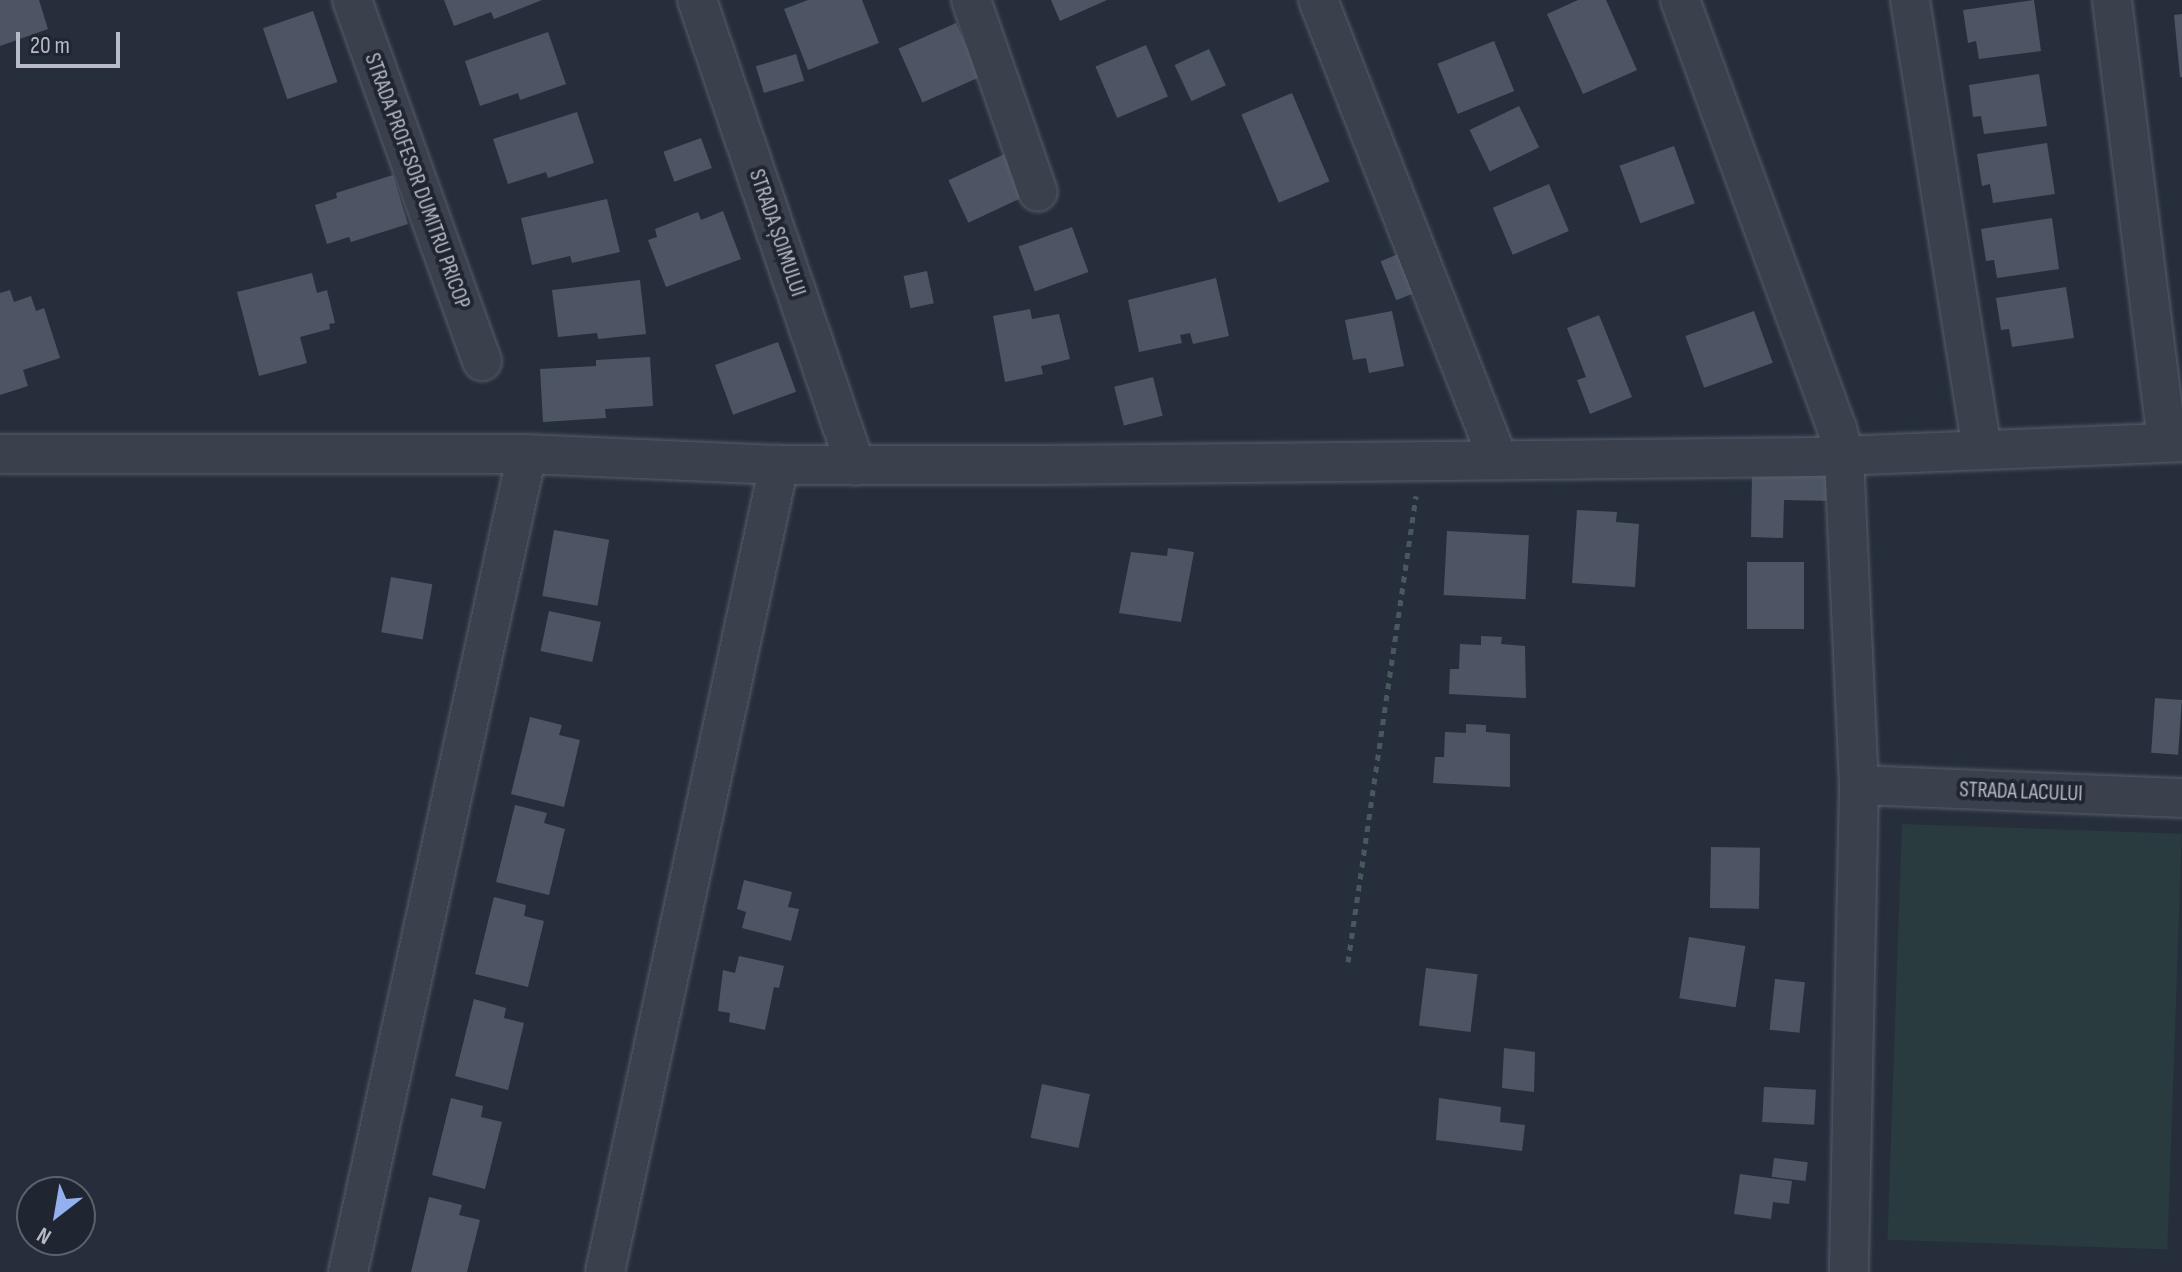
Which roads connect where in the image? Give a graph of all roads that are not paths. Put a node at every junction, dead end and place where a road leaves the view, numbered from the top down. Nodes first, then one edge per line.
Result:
1 (352, 0) edge
2 (697, 0) edge
3 (971, 0) edge
4 (1318, 0) edge
5 (1680, 0) edge
6 (1910, 0) edge
7 (2112, 0) edge
8 (1038, 192) dead end
9 (482, 361) dead end
10 (2174, 442) edge
11 (1982, 450) junction
12 (0, 454) edge
13 (527, 454) junction
14 (1844, 456) junction
15 (1498, 460) junction
16 (779, 465) junction
17 (856, 466) junction
18 (1859, 785) junction
19 (2182, 798) edge
20 (348, 1272) edge
21 (605, 1272) edge
22 (1849, 1272) edge

1 - 9 street, STRADA PROFESOR DUMITRU PRICOP
2 - 17 street, STRADA ȘOIMULUI
3 - 8 street
4 - 15 street
5 - 14 street
6 - 11 street
7 - 10 street
10 - 11 street
11 - 14 street
12 - 13 street
13 - 16 street
13 - 20 street
14 - 15 street
14 - 18 street
15 - 17 street
16 - 17 street
16 - 21 street
18 - 19 street, STRADA LACULUI
18 - 22 street

